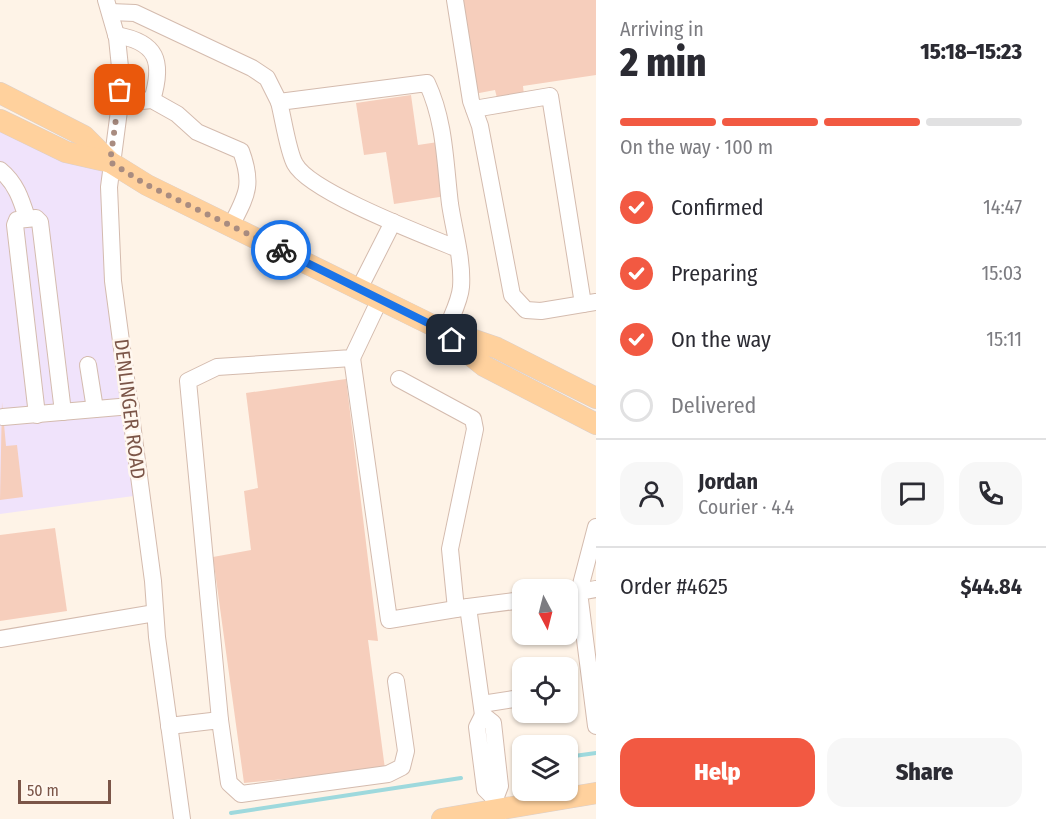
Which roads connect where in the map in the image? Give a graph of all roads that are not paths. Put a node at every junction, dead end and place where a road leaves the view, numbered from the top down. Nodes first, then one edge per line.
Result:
1 (455, 0) edge
2 (108, 6) edge
3 (116, 35) junction
4 (0, 93) edge
5 (152, 100) junction
6 (279, 102) junction
7 (120, 103) junction
8 (474, 109) junction
9 (0, 120) edge
10 (110, 162) junction
11 (0, 170) edge
12 (27, 218) junction
13 (393, 222) junction
14 (231, 226) junction
15 (458, 249) junction
16 (359, 289) junction
17 (380, 299) junction
18 (590, 303) edge
19 (441, 329) junction
20 (352, 358) junction
21 (88, 365) dead end
22 (493, 371) junction
23 (399, 379) dead end
24 (596, 398) edge
25 (596, 405) edge
26 (131, 406) junction
27 (95, 409) junction
28 (63, 412) junction
29 (37, 415) junction
30 (3, 417) dead end
31 (596, 424) edge
32 (596, 527) edge
33 (578, 579) edge
34 (596, 589) edge
35 (578, 591) edge
36 (512, 601) edge
37 (462, 608) junction
38 (155, 613) junction
39 (578, 615) edge
40 (0, 639) edge
41 (396, 681) dead end
42 (594, 687) edge
43 (512, 700) edge
44 (483, 709) junction
45 (220, 720) junction
46 (169, 726) junction
47 (596, 726) edge
48 (596, 793) edge
49 (496, 810) edge
50 (182, 819) edge
51 (442, 819) edge

1 - 8 street
2 - 3 street, DENLINGER ROAD
2 - 6 street
3 - 5 street
3 - 7 street, DENLINGER ROAD
4 - 10 main road
5 - 7 street
5 - 14 street
6 - 13 street
6 - 15 street
7 - 10 street, DENLINGER ROAD
8 - 18 street
8 - 18 street
9 - 10 main road
10 - 14 main road
10 - 26 street, DENLINGER ROAD
11 - 12 street
12 - 28 street
12 - 29 street
13 - 15 street
13 - 16 street
14 - 16 main road
15 - 19 street
16 - 17 main road
17 - 19 main road
17 - 20 street
19 - 22 main road
19 - 24 main road
20 - 37 street
20 - 45 street
21 - 27 street
22 - 25 main road
22 - 31 main road
23 - 37 street
26 - 27 street
26 - 38 street, DENLINGER ROAD
27 - 28 street
28 - 29 street
29 - 30 street
32 - 33 street
34 - 35 street
36 - 37 street
37 - 44 street
38 - 40 street
38 - 46 street, DENLINGER ROAD
39 - 42 street
41 - 45 street
42 - 47 street
43 - 44 street
44 - 49 street
45 - 46 street
46 - 50 street, DENLINGER ROAD
48 - 49 main road
49 - 51 main road

